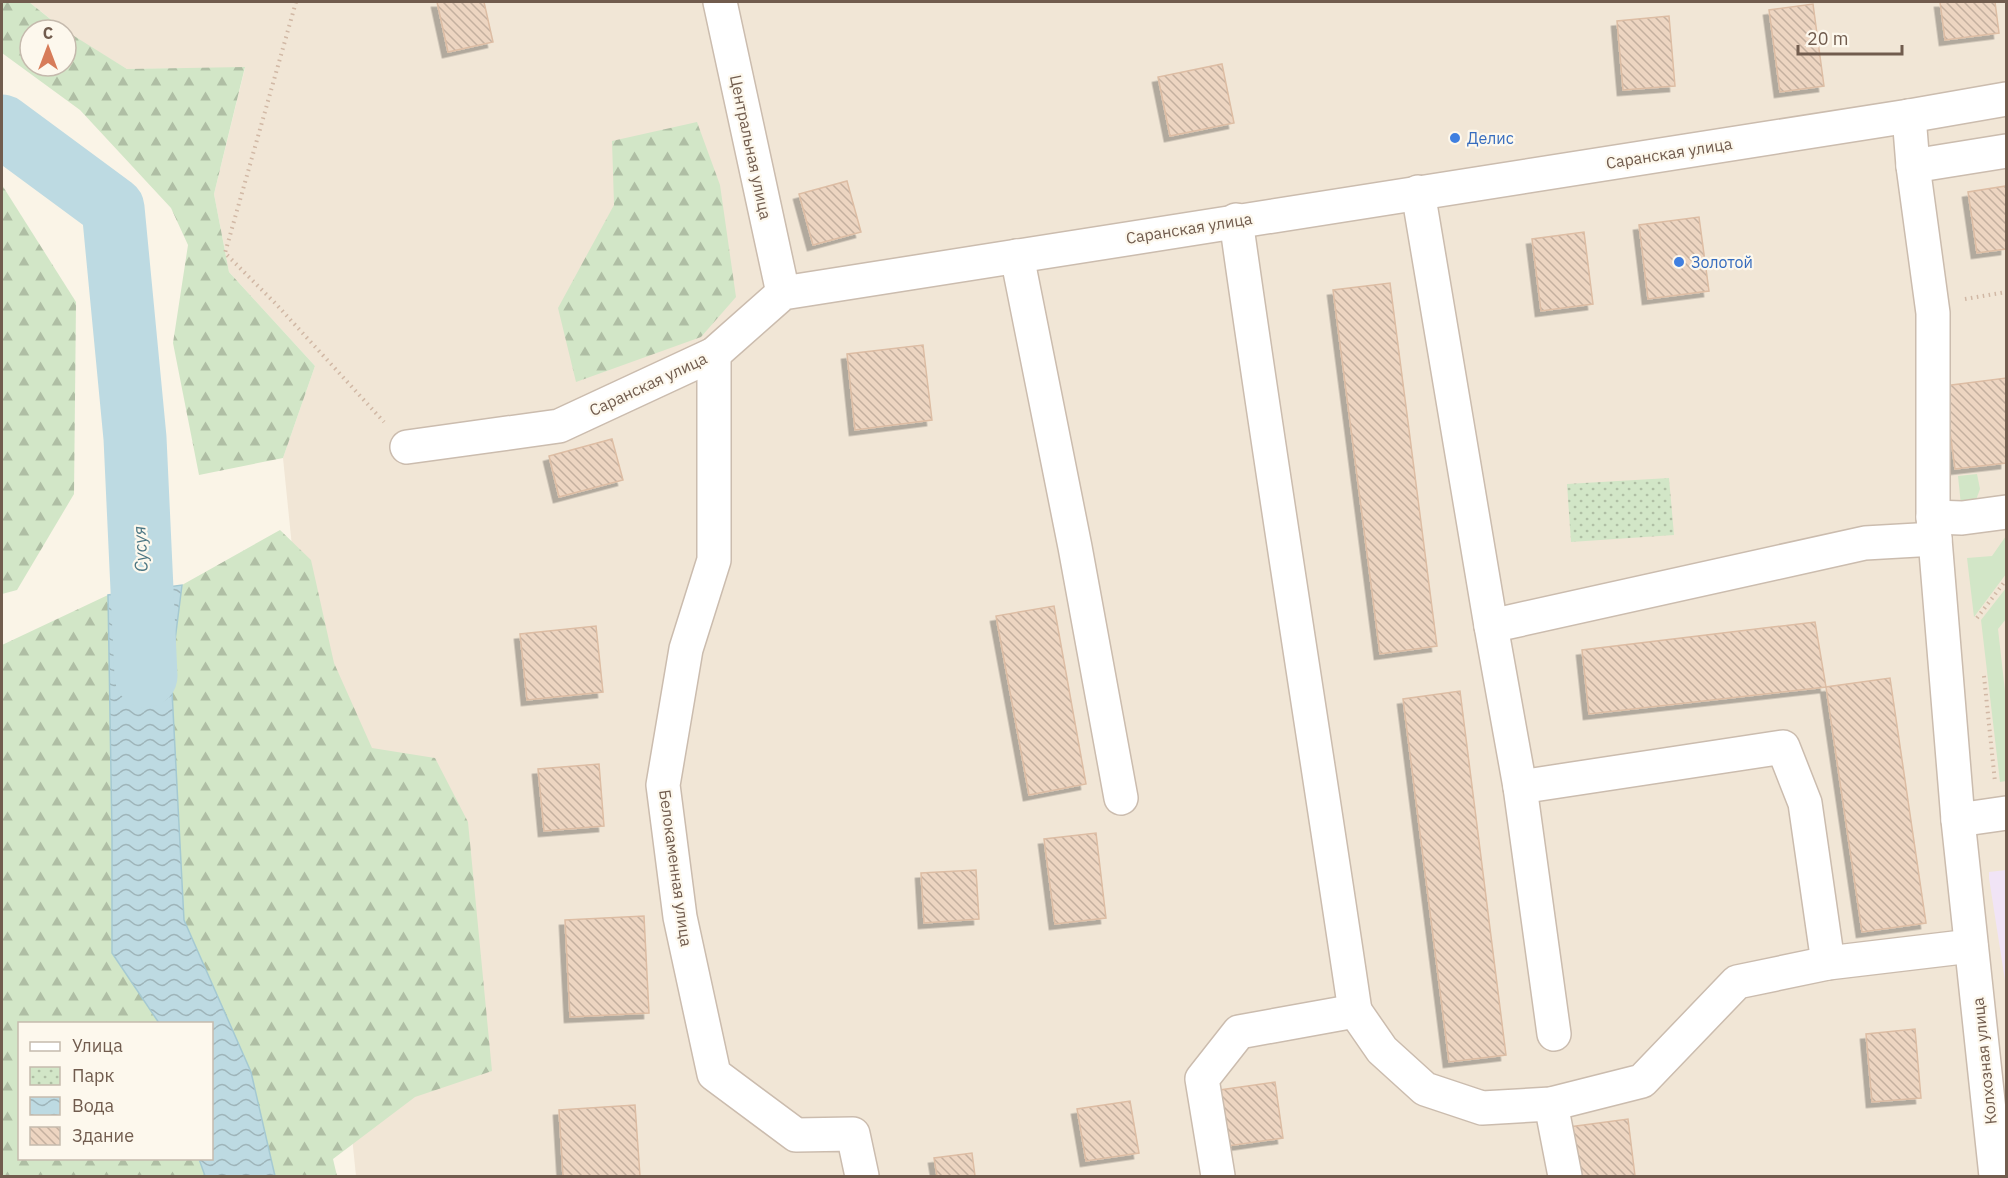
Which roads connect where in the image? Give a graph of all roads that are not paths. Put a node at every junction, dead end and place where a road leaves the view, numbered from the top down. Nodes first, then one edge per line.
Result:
1 (720, 2) edge
2 (2007, 99) edge
3 (1910, 116) junction
4 (2007, 151) edge
5 (1913, 166) junction
6 (1418, 192) junction
7 (1236, 220) junction
8 (1017, 256) junction
9 (783, 293) junction
10 (714, 354) junction
11 (407, 447) road end
12 (2007, 512) edge
13 (1934, 528) junction
14 (1491, 626) junction
15 (1520, 787) junction
16 (1121, 798) dead end
17 (2001, 800) edge
18 (1958, 820) junction
19 (1971, 946) junction
20 (1828, 963) junction
21 (1355, 1011) junction
22 (1554, 1034) dead end
23 (1551, 1104) junction
24 (862, 1176) edge
25 (1218, 1176) edge
26 (1565, 1176) edge
27 (1996, 1176) edge

1 - 9 street, Центральная улица
2 - 3 street, Саранская улица
3 - 5 street, Колхозная улица
3 - 6 street, Саранская улица
4 - 5 street
5 - 13 street, Колхозная улица
6 - 7 street, Саранская улица
6 - 14 street
7 - 8 street, Саранская улица
7 - 21 street
8 - 9 street, Саранская улица
8 - 16 street
9 - 10 street, Саранская улица
10 - 11 street, Саранская улица
10 - 24 street, Белокаменная улица
12 - 13 street
13 - 14 street
13 - 18 street, Колхозная улица
14 - 15 street
15 - 20 street
15 - 22 street
17 - 18 street
18 - 19 street, Колхозная улица
19 - 20 street
19 - 27 street, Колхозная улица
20 - 23 street
21 - 23 street
21 - 25 street
23 - 26 street

